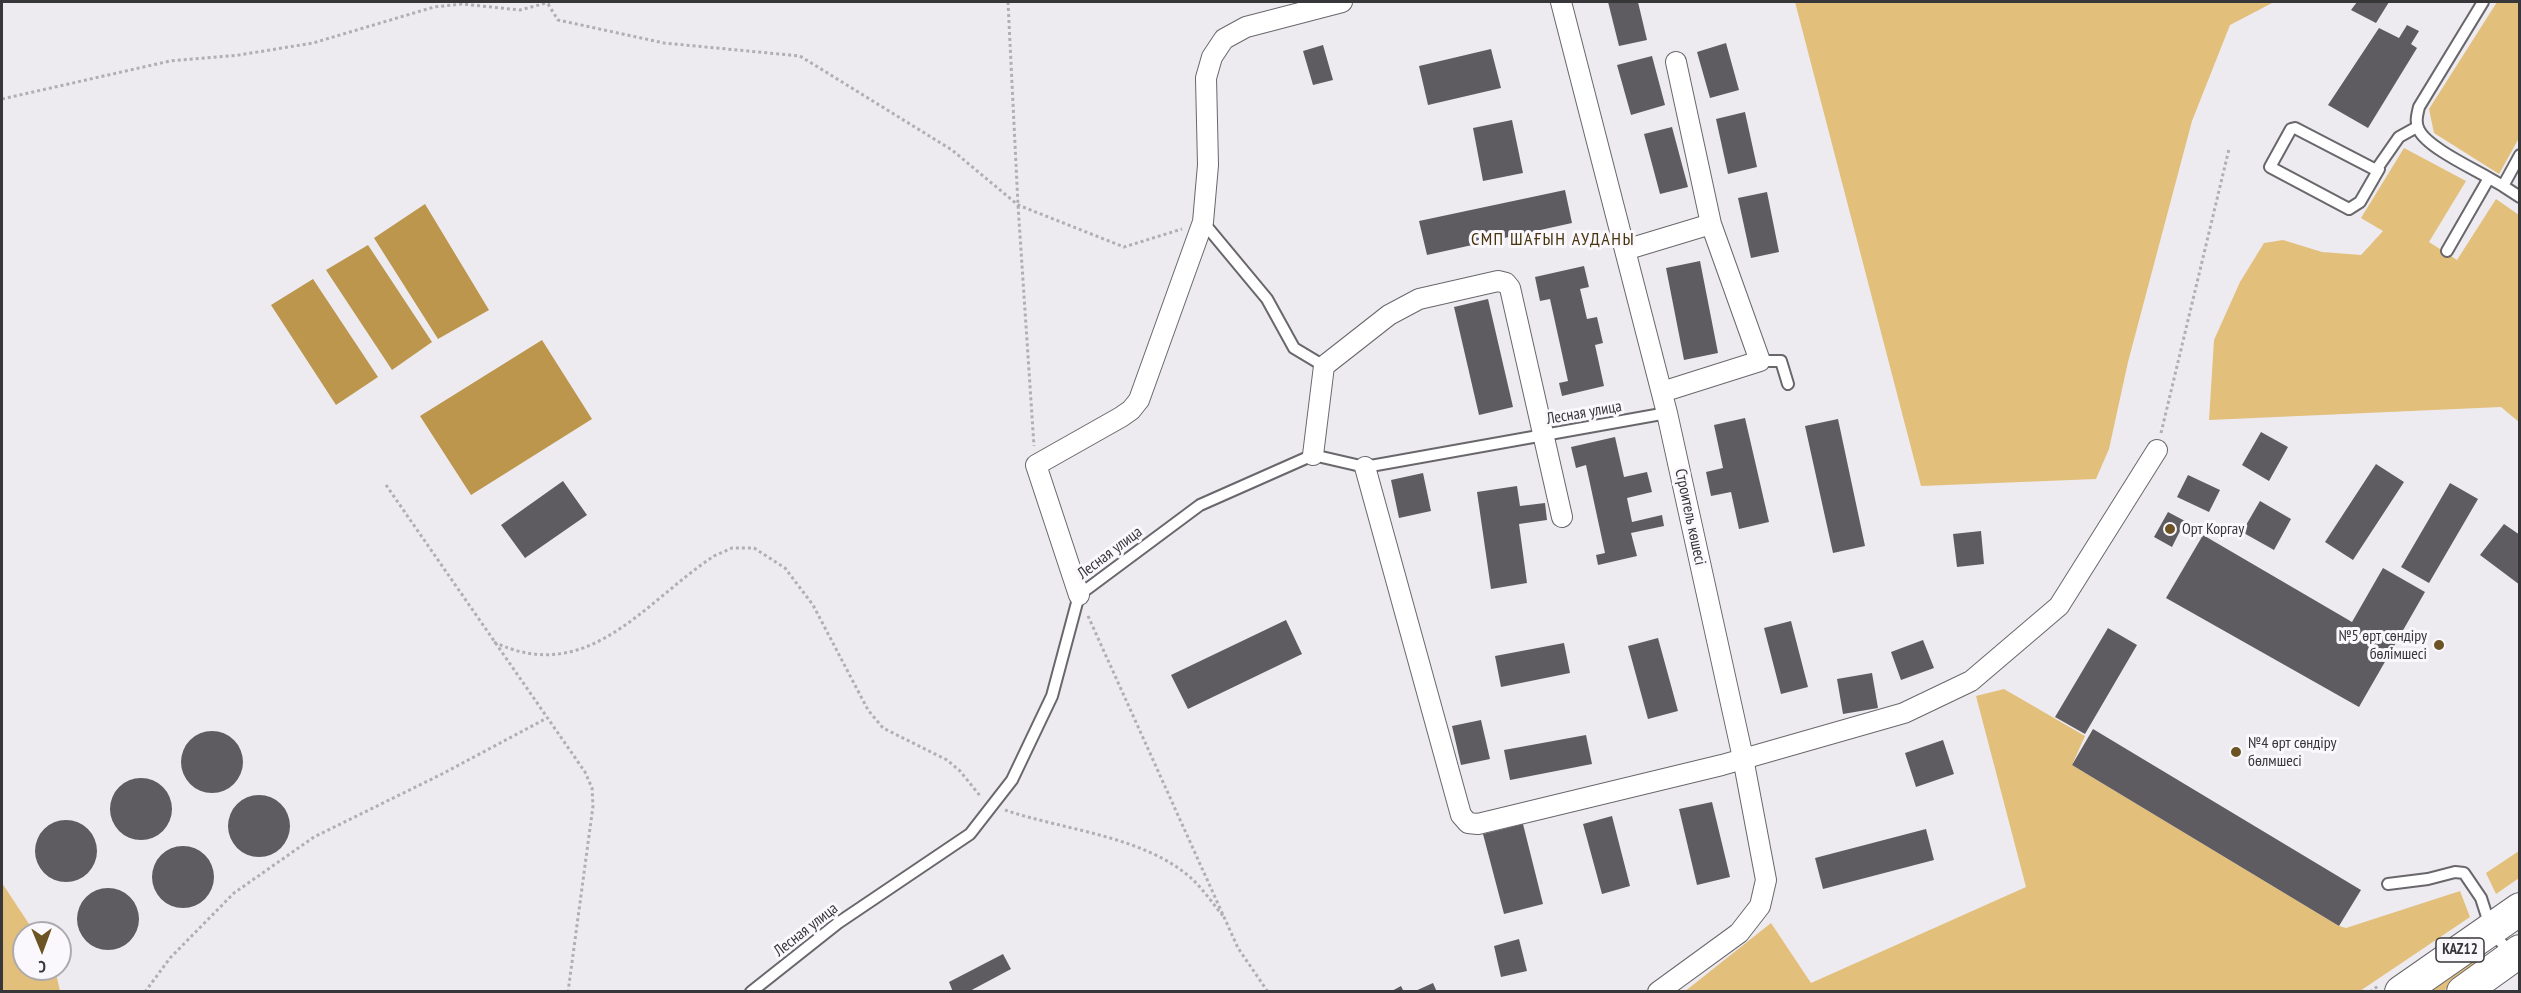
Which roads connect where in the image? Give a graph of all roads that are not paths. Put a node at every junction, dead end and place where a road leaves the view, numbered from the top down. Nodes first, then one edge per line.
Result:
1 (1342, 2) edge
2 (1561, 2) edge
3 (2483, 2) edge
4 (1676, 62) dead end
5 (2417, 127) junction
6 (2520, 155) edge
7 (2379, 169) junction
8 (2489, 178) junction
9 (2503, 186) junction
10 (2520, 197) edge
11 (1203, 222) junction
12 (1711, 224) junction
13 (1625, 250) junction
14 (2447, 251) dead end
15 (1760, 361) junction
16 (1324, 366) junction
17 (1788, 384) dead end
18 (1662, 392) junction
19 (1667, 413) junction
20 (1545, 435) junction
21 (2157, 450) road end
22 (1313, 455) junction
23 (1365, 467) junction
24 (1563, 517) dead end
25 (1079, 595) junction
26 (1743, 758) junction
27 (2388, 884) dead end
28 (2520, 909) edge
29 (2491, 929) junction
30 (2516, 954) edge
31 (751, 992) edge
32 (1658, 992) edge
33 (2401, 992) edge
34 (2463, 992) edge

1 - 11 street
2 - 13 street, Строитель көшесі
3 - 5 lane
4 - 12 street
5 - 7 lane
5 - 8 lane
6 - 9 lane
7 - 7 lane
8 - 9 lane
8 - 14 lane
9 - 10 lane
11 - 16 lane
11 - 25 street
12 - 13 street
12 - 15 street
13 - 18 street, Строитель көшесі
15 - 17 lane
15 - 18 street
16 - 20 street
16 - 22 street
18 - 19 street, Строитель көшесі
19 - 20 lane, Лесная улица
19 - 26 street, Строитель көшесі
20 - 23 lane, Лесная улица
20 - 24 street
21 - 26 street
22 - 23 lane, Лесная улица
22 - 25 lane, Лесная улица
23 - 26 street
25 - 31 lane, Лесная улица
26 - 32 street, Строитель көшесі
27 - 29 lane
28 - 29 main road, KAZ12
29 - 30 lane
29 - 33 main road, KAZ12
30 - 34 main road, KAZ12

